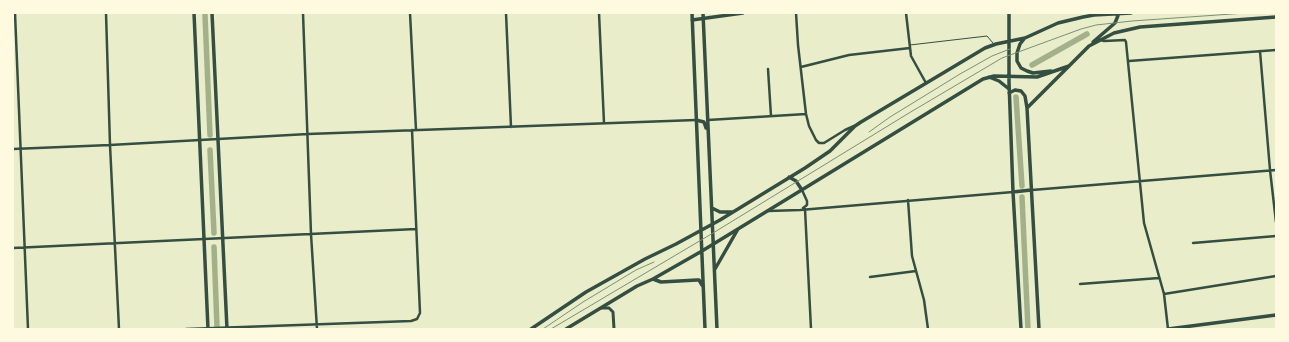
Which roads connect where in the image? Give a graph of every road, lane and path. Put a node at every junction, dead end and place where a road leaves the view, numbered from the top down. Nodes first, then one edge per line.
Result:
1 (15, 13) edge
2 (106, 13) edge
3 (194, 13) edge
4 (212, 13) edge
5 (303, 13) edge
6 (410, 13) edge
7 (506, 13) edge
8 (599, 13) edge
9 (692, 13) edge
10 (703, 13) edge
11 (742, 13) edge
12 (796, 13) edge
13 (906, 13) edge
14 (1010, 13) edge
15 (1119, 13) edge
16 (1131, 13) edge
17 (1095, 14) edge
18 (1276, 17) edge
19 (704, 18) junction
20 (692, 20) junction
21 (1025, 38) junction
22 (1100, 40) junction
23 (1010, 42) junction
24 (994, 45) junction
25 (1089, 46) junction
26 (910, 47) junction
27 (1276, 50) edge
28 (1260, 51) junction
29 (1128, 61) junction
30 (1069, 66) junction
31 (801, 67) junction
32 (768, 69) dead end
33 (1009, 70) junction
34 (1058, 70) junction
35 (988, 77) junction
36 (1009, 77) junction
37 (1016, 77) junction
38 (926, 83) junction
39 (1009, 91) junction
40 (1027, 108) junction
41 (806, 114) junction
42 (771, 116) junction
43 (696, 120) junction
44 (708, 120) junction
45 (604, 123) junction
46 (855, 126) junction
47 (511, 127) junction
48 (412, 130) junction
49 (416, 130) junction
50 (308, 134) junction
51 (199, 139) junction
52 (218, 139) junction
53 (709, 144) junction
54 (110, 145) junction
55 (21, 148) junction
56 (13, 149) edge
57 (1270, 170) junction
58 (1276, 170) edge
59 (789, 177) junction
60 (1139, 181) junction
61 (802, 190) junction
62 (1031, 190) junction
63 (1014, 192) junction
64 (908, 200) junction
65 (712, 208) junction
66 (805, 209) junction
67 (766, 210) junction
68 (800, 210) junction
69 (733, 212) junction
70 (1276, 222) edge
71 (712, 224) junction
72 (740, 227) junction
73 (416, 229) junction
74 (701, 230) junction
75 (311, 234) junction
76 (1276, 236) edge
77 (223, 238) junction
78 (204, 239) junction
79 (1193, 243) dead end
80 (116, 244) junction
81 (713, 244) junction
82 (13, 248) edge
83 (25, 248) junction
84 (702, 251) junction
85 (715, 270) junction
86 (916, 270) junction
87 (1276, 276) edge
88 (870, 277) dead end
89 (1159, 278) junction
90 (653, 279) junction
91 (1080, 284) dead end
92 (704, 287) junction
93 (1164, 294) junction
94 (602, 308) junction
95 (1276, 315) edge
96 (317, 323) junction
97 (208, 328) edge
98 (227, 328) edge
99 (28, 329) edge
100 (119, 329) edge
101 (186, 329) edge
102 (317, 329) edge
103 (531, 329) edge
104 (566, 329) edge
105 (614, 329) edge
106 (705, 329) edge
107 (717, 329) edge
108 (811, 329) edge
109 (928, 329) edge
110 (1021, 329) edge
111 (1039, 329) edge
112 (1168, 329) edge

1 - 55 street
2 - 54 street
3 - 51 main road
4 - 52 main road
5 - 50 street
6 - 49 street
7 - 47 street
8 - 45 street
9 - 20 main road
10 - 19 main road
11 - 19 main road
12 - 31 street
13 - 26 street
14 - 23 main road
15 - 16 main road
15 - 17 main road
15 - 25 main road
17 - 21 main road
18 - 22 main road
19 - 20 main road
19 - 44 main road
20 - 43 main road
21 - 23 main road
21 - 34 main road
22 - 25 main road
22 - 29 street
23 - 24 main road
23 - 33 main road
24 - 26 lane
24 - 38 main road
25 - 30 main road
26 - 31 street
26 - 38 street
27 - 28 street
28 - 29 street
28 - 57 street
29 - 60 street
30 - 34 main road
30 - 40 main road
31 - 41 street
32 - 42 street
33 - 36 main road
33 - 37 main road
34 - 37 main road
35 - 36 main road
35 - 39 main road
35 - 61 main road
36 - 37 main road
36 - 39 main road
38 - 46 main road
39 - 40 main road
39 - 63 main road
40 - 62 main road
41 - 42 street
41 - 46 street
42 - 44 street
43 - 45 street
43 - 53 main road
43 - 74 main road
44 - 53 main road
45 - 47 street
46 - 59 main road
47 - 49 street
48 - 49 street
48 - 50 street
48 - 73 street
50 - 52 street
50 - 75 street
51 - 52 street
51 - 54 street
51 - 78 main road
52 - 77 main road
53 - 65 main road
54 - 55 street
54 - 80 street
55 - 56 street
55 - 83 street
57 - 58 street
57 - 60 street
57 - 70 street
59 - 61 main road
59 - 69 main road
60 - 62 street
60 - 89 street
61 - 67 main road
61 - 68 street
62 - 63 main road
62 - 111 main road
63 - 64 street
63 - 110 main road
64 - 66 street
64 - 86 street
65 - 69 main road
65 - 71 main road
66 - 68 street
66 - 108 street
67 - 68 street
67 - 72 main road
69 - 71 main road
71 - 74 main road
71 - 81 main road
72 - 81 main road
72 - 85 main road
73 - 75 street
73 - 96 street
74 - 84 main road
74 - 103 main road
75 - 77 street
75 - 96 street
76 - 79 street
77 - 78 street
77 - 98 main road
78 - 80 street
78 - 97 main road
80 - 83 street
80 - 100 street
81 - 84 main road
81 - 85 main road
82 - 83 street
83 - 99 street
84 - 90 main road
84 - 92 main road
85 - 107 main road
86 - 88 street
86 - 109 street
87 - 93 street
89 - 91 street
89 - 93 street
90 - 92 main road
90 - 94 main road
92 - 106 main road
93 - 112 street
94 - 104 main road
94 - 105 street
95 - 112 main road
96 - 98 street
96 - 102 street
97 - 98 street
97 - 101 street

